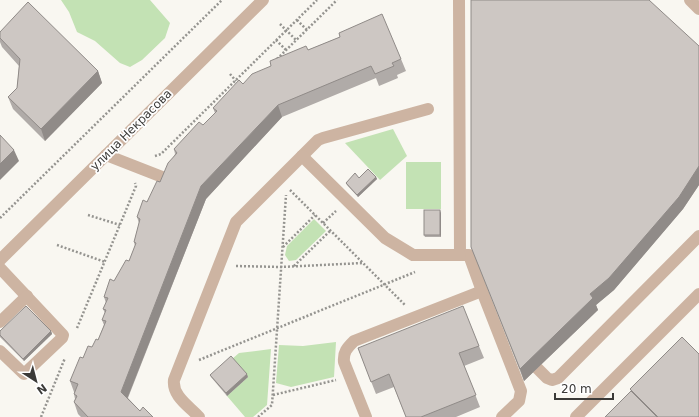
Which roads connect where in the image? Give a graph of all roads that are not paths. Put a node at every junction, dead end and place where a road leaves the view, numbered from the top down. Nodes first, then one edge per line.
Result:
1 (263, 0) edge
2 (459, 0) edge
3 (690, 0) edge
4 (699, 8) edge
5 (428, 109) dead end
6 (106, 155) junction
7 (302, 156) junction
8 (170, 180) edge
9 (699, 236) edge
10 (482, 254) edge
11 (465, 255) junction
12 (1, 260) edge
13 (482, 291) junction
14 (699, 294) edge
15 (27, 296) junction
16 (0, 322) edge
17 (0, 351) edge
18 (538, 368) edge
19 (199, 417) edge
20 (366, 417) edge
21 (502, 417) edge
22 (576, 417) edge

1 - 6 street, улица Некрасова
2 - 11 street
3 - 4 street
5 - 7 street
6 - 8 street
6 - 12 street, улица Некрасова
7 - 11 street
7 - 19 street
9 - 18 street
10 - 11 street
11 - 13 street
12 - 15 street
13 - 20 street
13 - 21 street
14 - 22 street
15 - 16 street
15 - 17 street

